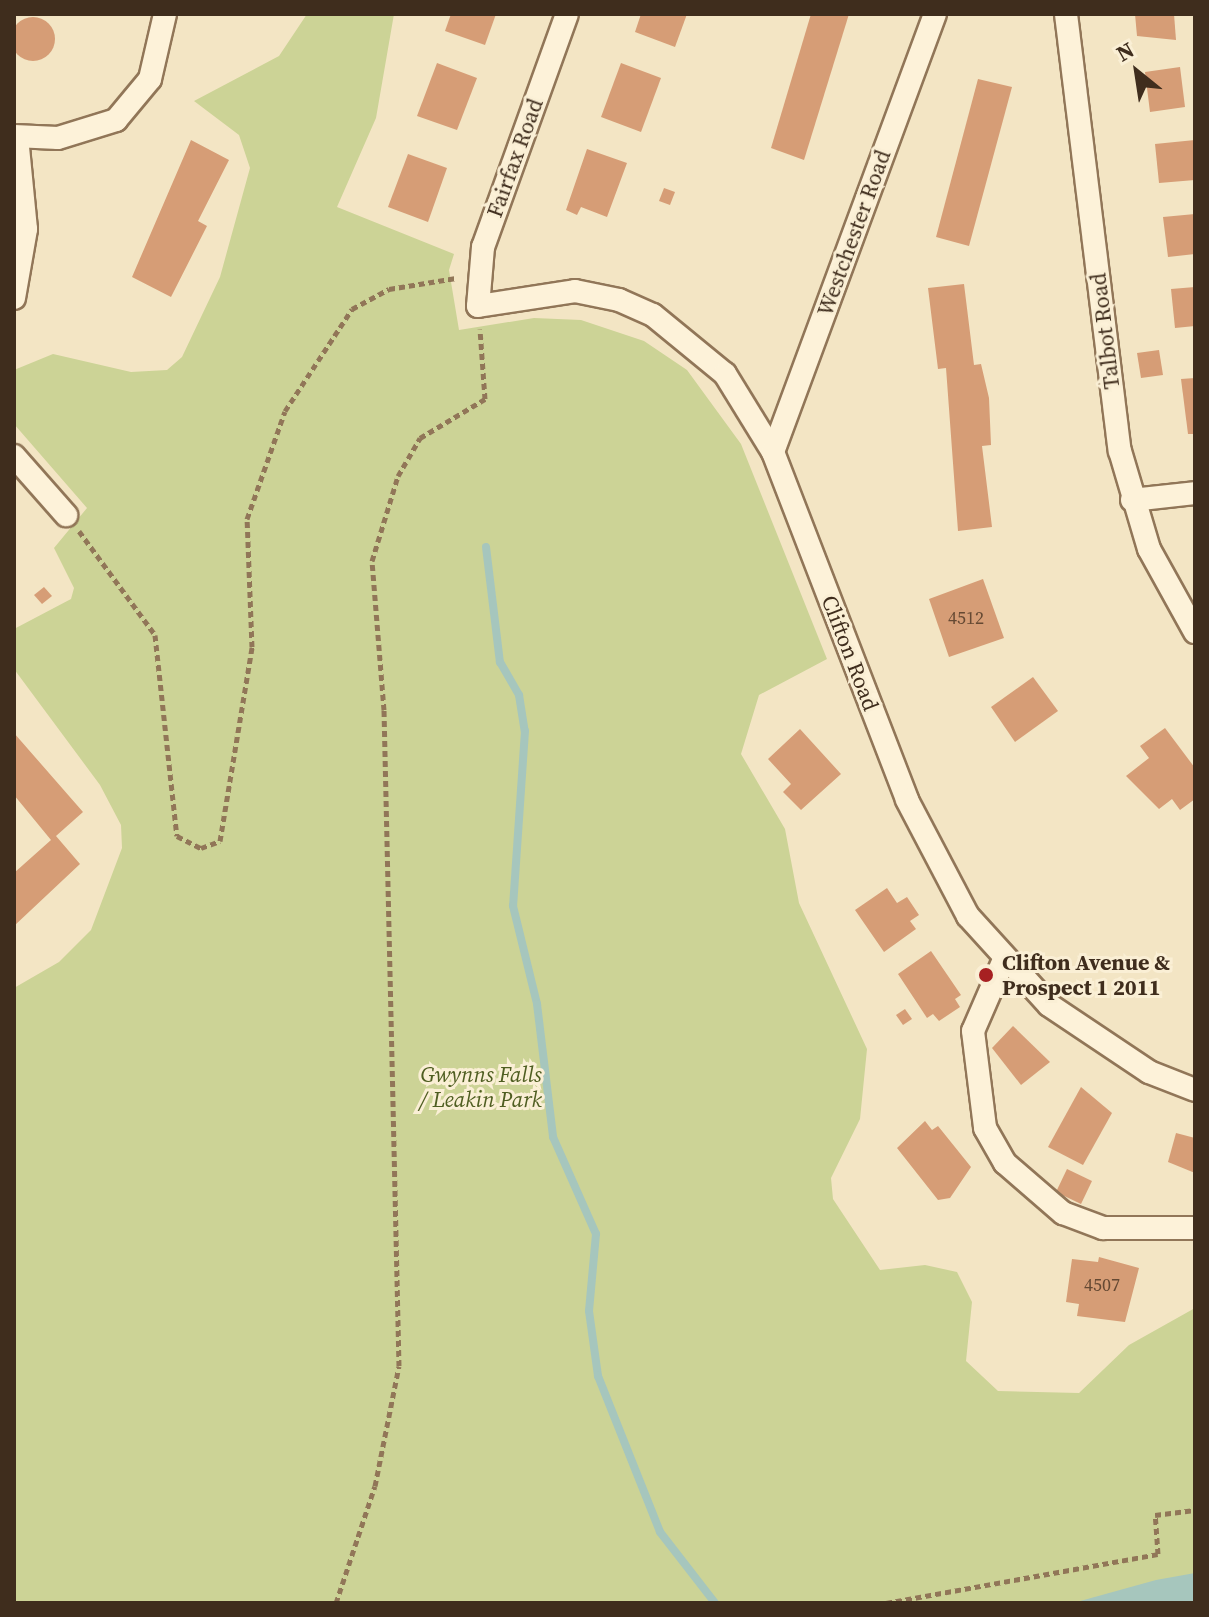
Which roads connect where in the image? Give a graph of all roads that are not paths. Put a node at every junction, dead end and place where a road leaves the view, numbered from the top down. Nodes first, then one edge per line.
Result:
1 (165, 14) edge
2 (567, 14) edge
3 (935, 14) edge
4 (1066, 14) edge
5 (16, 137) edge
6 (14, 298) edge
7 (478, 306) joint
8 (773, 452) junction
9 (14, 456) edge
10 (1195, 493) edge
11 (1132, 500) junction
12 (66, 515) road end
13 (1195, 632) edge
14 (1003, 962) junction
15 (1195, 1090) edge
16 (1195, 1228) edge

1 - 5 street
2 - 7 street, Fairfax Road
3 - 8 street, Westchester Road
4 - 11 street, Talbot Road
5 - 6 street
7 - 8 street, Clifton Road
8 - 14 street, Clifton Road
9 - 12 street
10 - 11 street
11 - 13 street, Talbot Road
14 - 15 street, Clifton Road
14 - 16 street

